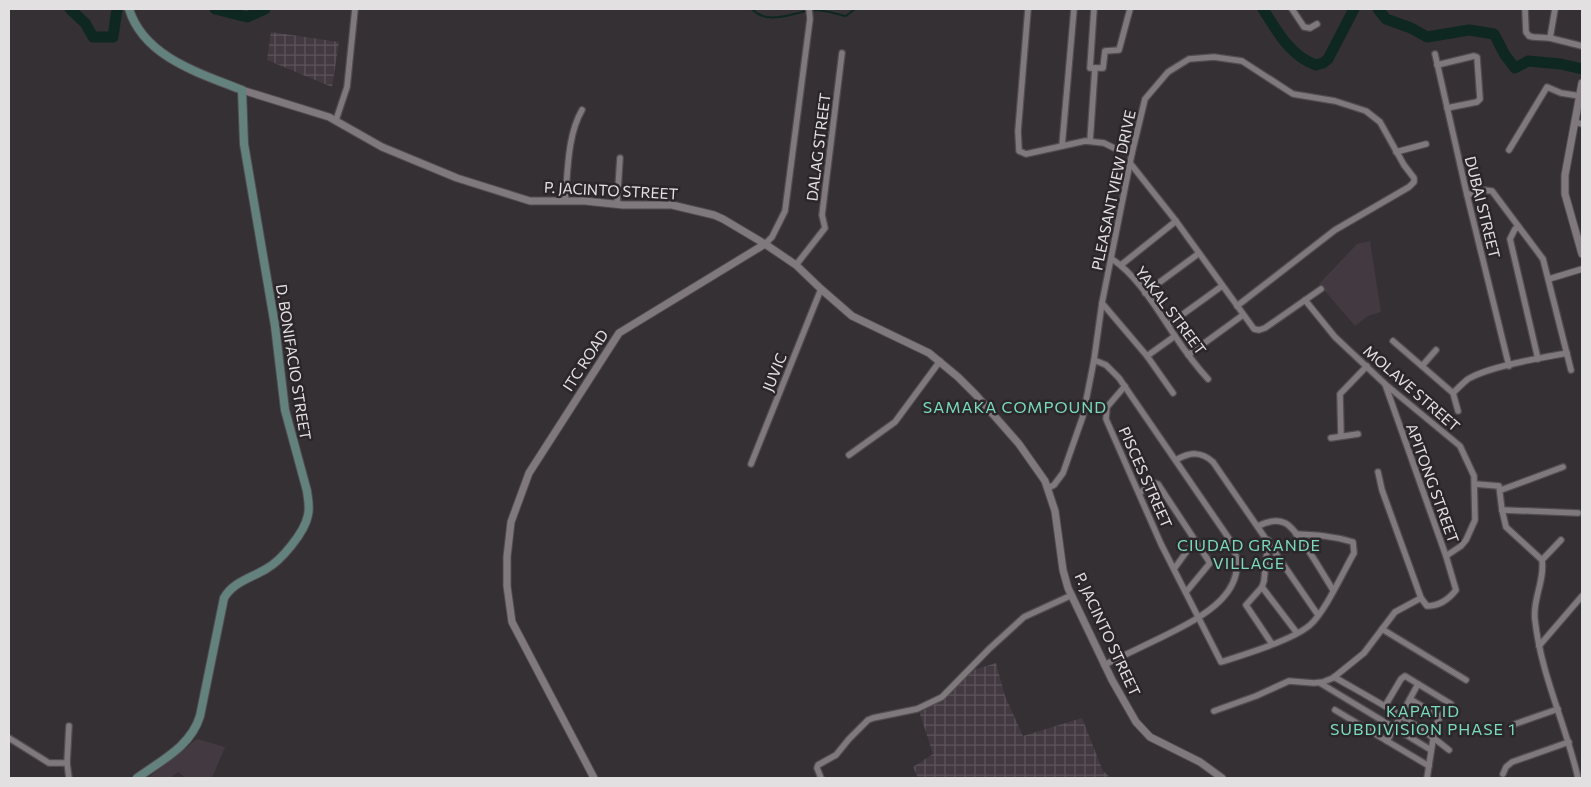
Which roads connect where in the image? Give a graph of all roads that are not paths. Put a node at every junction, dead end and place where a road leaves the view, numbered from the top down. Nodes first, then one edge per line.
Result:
1 (129, 9) edge
2 (355, 9) edge
3 (809, 9) edge
4 (1028, 9) edge
5 (1074, 9) edge
6 (1094, 9) edge
7 (1130, 9) edge
8 (1292, 9) edge
9 (1525, 9) edge
10 (1555, 9) edge
11 (1317, 24) dead end
12 (1550, 38) junction
13 (1582, 46) edge
14 (842, 53) dead end
15 (1435, 54) dead end
16 (1438, 65) junction
17 (1095, 68) junction
18 (1582, 83) edge
19 (242, 90) junction
20 (1580, 96) junction
21 (1447, 108) junction
22 (582, 110) dead end
23 (336, 120) junction
24 (1578, 123) edge
25 (1090, 141) junction
26 (1426, 144) dead end
27 (1062, 146) junction
28 (1509, 150) dead end
29 (1396, 152) junction
30 (1132, 153) junction
31 (620, 158) dead end
32 (1130, 163) junction
33 (1467, 195) junction
34 (565, 201) junction
35 (617, 204) junction
36 (1176, 221) junction
37 (1519, 227) junction
38 (766, 244) junction
39 (1198, 254) junction
40 (1582, 254) edge
41 (1112, 259) junction
42 (796, 265) junction
43 (1121, 265) junction
44 (1582, 269) edge
45 (1549, 279) junction
46 (1222, 286) junction
47 (1320, 288) dead end
48 (821, 289) junction
49 (1146, 293) junction
50 (1305, 300) junction
51 (1102, 303) junction
52 (1237, 306) junction
53 (1243, 315) junction
54 (1168, 325) junction
55 (1175, 336) junction
56 (1393, 341) dead end
57 (1436, 350) dead end
58 (1567, 353) junction
59 (1188, 355) junction
60 (1147, 356) junction
61 (1538, 359) junction
62 (1094, 360) junction
63 (940, 361) junction
64 (1366, 366) junction
65 (1422, 366) junction
66 (1509, 366) junction
67 (1571, 370) dead end
68 (1208, 379) dead end
69 (1385, 384) junction
70 (1125, 386) junction
71 (1173, 393) dead end
72 (1453, 393) junction
73 (1458, 411) dead end
74 (1358, 434) dead end
75 (1341, 436) junction
76 (1331, 438) dead end
77 (848, 455) dead end
78 (1176, 460) junction
79 (751, 464) dead end
80 (1564, 467) dead end
81 (1378, 472) dead end
82 (1475, 484) junction
83 (1048, 488) junction
84 (1501, 490) junction
85 (1139, 492) junction
86 (1502, 510) junction
87 (1578, 513) dead end
88 (1258, 526) junction
89 (1296, 534) junction
90 (1195, 540) junction
91 (1268, 540) junction
92 (1561, 540) dead end
93 (1446, 556) junction
94 (1542, 560) junction
95 (1174, 568) junction
96 (1262, 587) junction
97 (1333, 590) junction
98 (1186, 592) junction
99 (1072, 595) junction
100 (1582, 596) edge
101 (1421, 598) junction
102 (1318, 614) junction
103 (1199, 618) junction
104 (1382, 629) junction
105 (1297, 633) junction
106 (1272, 644) junction
107 (1539, 646) junction
108 (1104, 665) junction
109 (1334, 677) junction
110 (1466, 680) dead end
111 (1320, 683) junction
112 (1418, 684) junction
113 (1410, 699) junction
114 (1385, 706) junction
115 (1558, 709) junction
116 (1335, 710) dead end
117 (1214, 711) dead end
118 (1401, 716) junction
119 (1440, 717) junction
120 (1515, 724) dead end
121 (69, 726) dead end
122 (1395, 728) junction
123 (1433, 736) junction
124 (9, 738) edge
125 (1388, 741) junction
126 (1568, 742) junction
127 (1431, 750) junction
128 (1449, 750) dead end
129 (67, 764) junction
130 (1429, 766) junction
131 (1503, 774) dead end
132 (69, 778) edge
133 (137, 778) edge
134 (594, 778) edge
135 (821, 778) edge
136 (1222, 778) edge
137 (1427, 778) edge
138 (1578, 778) edge

1 - 19 main road
2 - 23 street
3 - 38 street, ITC ROAD
4 - 27 street
5 - 27 street
6 - 17 street
7 - 17 street
8 - 11 street
9 - 12 street
10 - 12 street
12 - 13 street
14 - 42 street, DALAG STREET
15 - 16 street, DUBAI STREET
16 - 21 street, DUBAI STREET
16 - 21 street
17 - 25 street
18 - 20 street
19 - 23 street, P. JACINTO STREET
19 - 133 main road, D. BONIFACIO STREET
20 - 24 street
20 - 28 street
21 - 33 street, DUBAI STREET
22 - 34 street
23 - 34 street, P. JACINTO STREET
24 - 40 street
25 - 27 street
25 - 30 street
26 - 29 street
29 - 30 street, PLEASANTVIEW DRIVE
29 - 52 street, PLEASANTVIEW DRIVE
30 - 32 street, PLEASANTVIEW DRIVE
31 - 35 street
32 - 36 street
32 - 41 street, PLEASANTVIEW DRIVE
33 - 37 street
33 - 66 street, DUBAI STREET
34 - 35 street, P. JACINTO STREET
35 - 38 street, P. JACINTO STREET
36 - 39 street
36 - 43 street
37 - 45 street
37 - 61 street
38 - 42 street, P. JACINTO STREET
38 - 134 street, ITC ROAD
39 - 46 street
39 - 49 street
41 - 43 street, YAKAL STREET
41 - 51 street, PLEASANTVIEW DRIVE
42 - 48 street, P. JACINTO STREET
43 - 49 street, YAKAL STREET
44 - 45 street
45 - 58 street
46 - 52 street
46 - 54 street
47 - 50 street
48 - 63 street, P. JACINTO STREET
48 - 79 street, JUVIC
49 - 54 street, YAKAL STREET
50 - 53 street
50 - 64 street, MOLAVE STREET
51 - 60 street
51 - 62 street, PLEASANTVIEW DRIVE
52 - 53 street
53 - 59 street
54 - 55 street, YAKAL STREET
55 - 59 street, YAKAL STREET
55 - 60 street
56 - 65 street
57 - 65 street
58 - 61 street
58 - 67 street
59 - 68 street, YAKAL STREET
60 - 71 street
61 - 66 street
62 - 70 street
62 - 83 street, PLEASANTVIEW DRIVE
63 - 77 street
63 - 83 street, P. JACINTO STREET
64 - 69 street, MOLAVE STREET
64 - 75 street
65 - 72 street
66 - 72 street
69 - 82 street, MOLAVE STREET
69 - 93 street, APITONG STREET
70 - 78 street
70 - 85 street, PISCES STREET
72 - 73 street
74 - 75 street
75 - 76 street
78 - 88 street
78 - 103 street
80 - 84 street
81 - 101 street
82 - 84 street
82 - 93 street, MOLAVE STREET
83 - 99 street, P. JACINTO STREET
84 - 86 street
85 - 90 street
85 - 95 street, PISCES STREET
86 - 87 street
86 - 94 street
88 - 89 street
88 - 91 street
89 - 97 street
89 - 97 street
90 - 95 street
90 - 98 street
91 - 96 street
91 - 102 street
92 - 94 street
93 - 101 street, APITONG STREET
94 - 107 street
95 - 98 street, PISCES STREET
96 - 105 street
96 - 106 street
97 - 102 street
98 - 103 street, PISCES STREET
99 - 108 street, P. JACINTO STREET
99 - 135 street
100 - 107 street
101 - 104 street
102 - 105 street
103 - 106 street, PISCES STREET
103 - 108 street
104 - 109 street
104 - 110 street
105 - 106 street
107 - 115 street
108 - 136 street, P. JACINTO STREET
109 - 111 street
109 - 114 street
111 - 117 street
111 - 122 street
112 - 113 street
112 - 114 street
112 - 119 street
113 - 118 street
113 - 119 street
114 - 118 street
115 - 120 street
115 - 126 street
116 - 125 street
118 - 122 street
118 - 123 street
119 - 123 street
121 - 129 street
122 - 125 street
122 - 127 street
123 - 127 street
123 - 128 street
124 - 129 street
125 - 130 street
126 - 131 street
126 - 138 street
127 - 130 street
129 - 132 street
130 - 137 street

